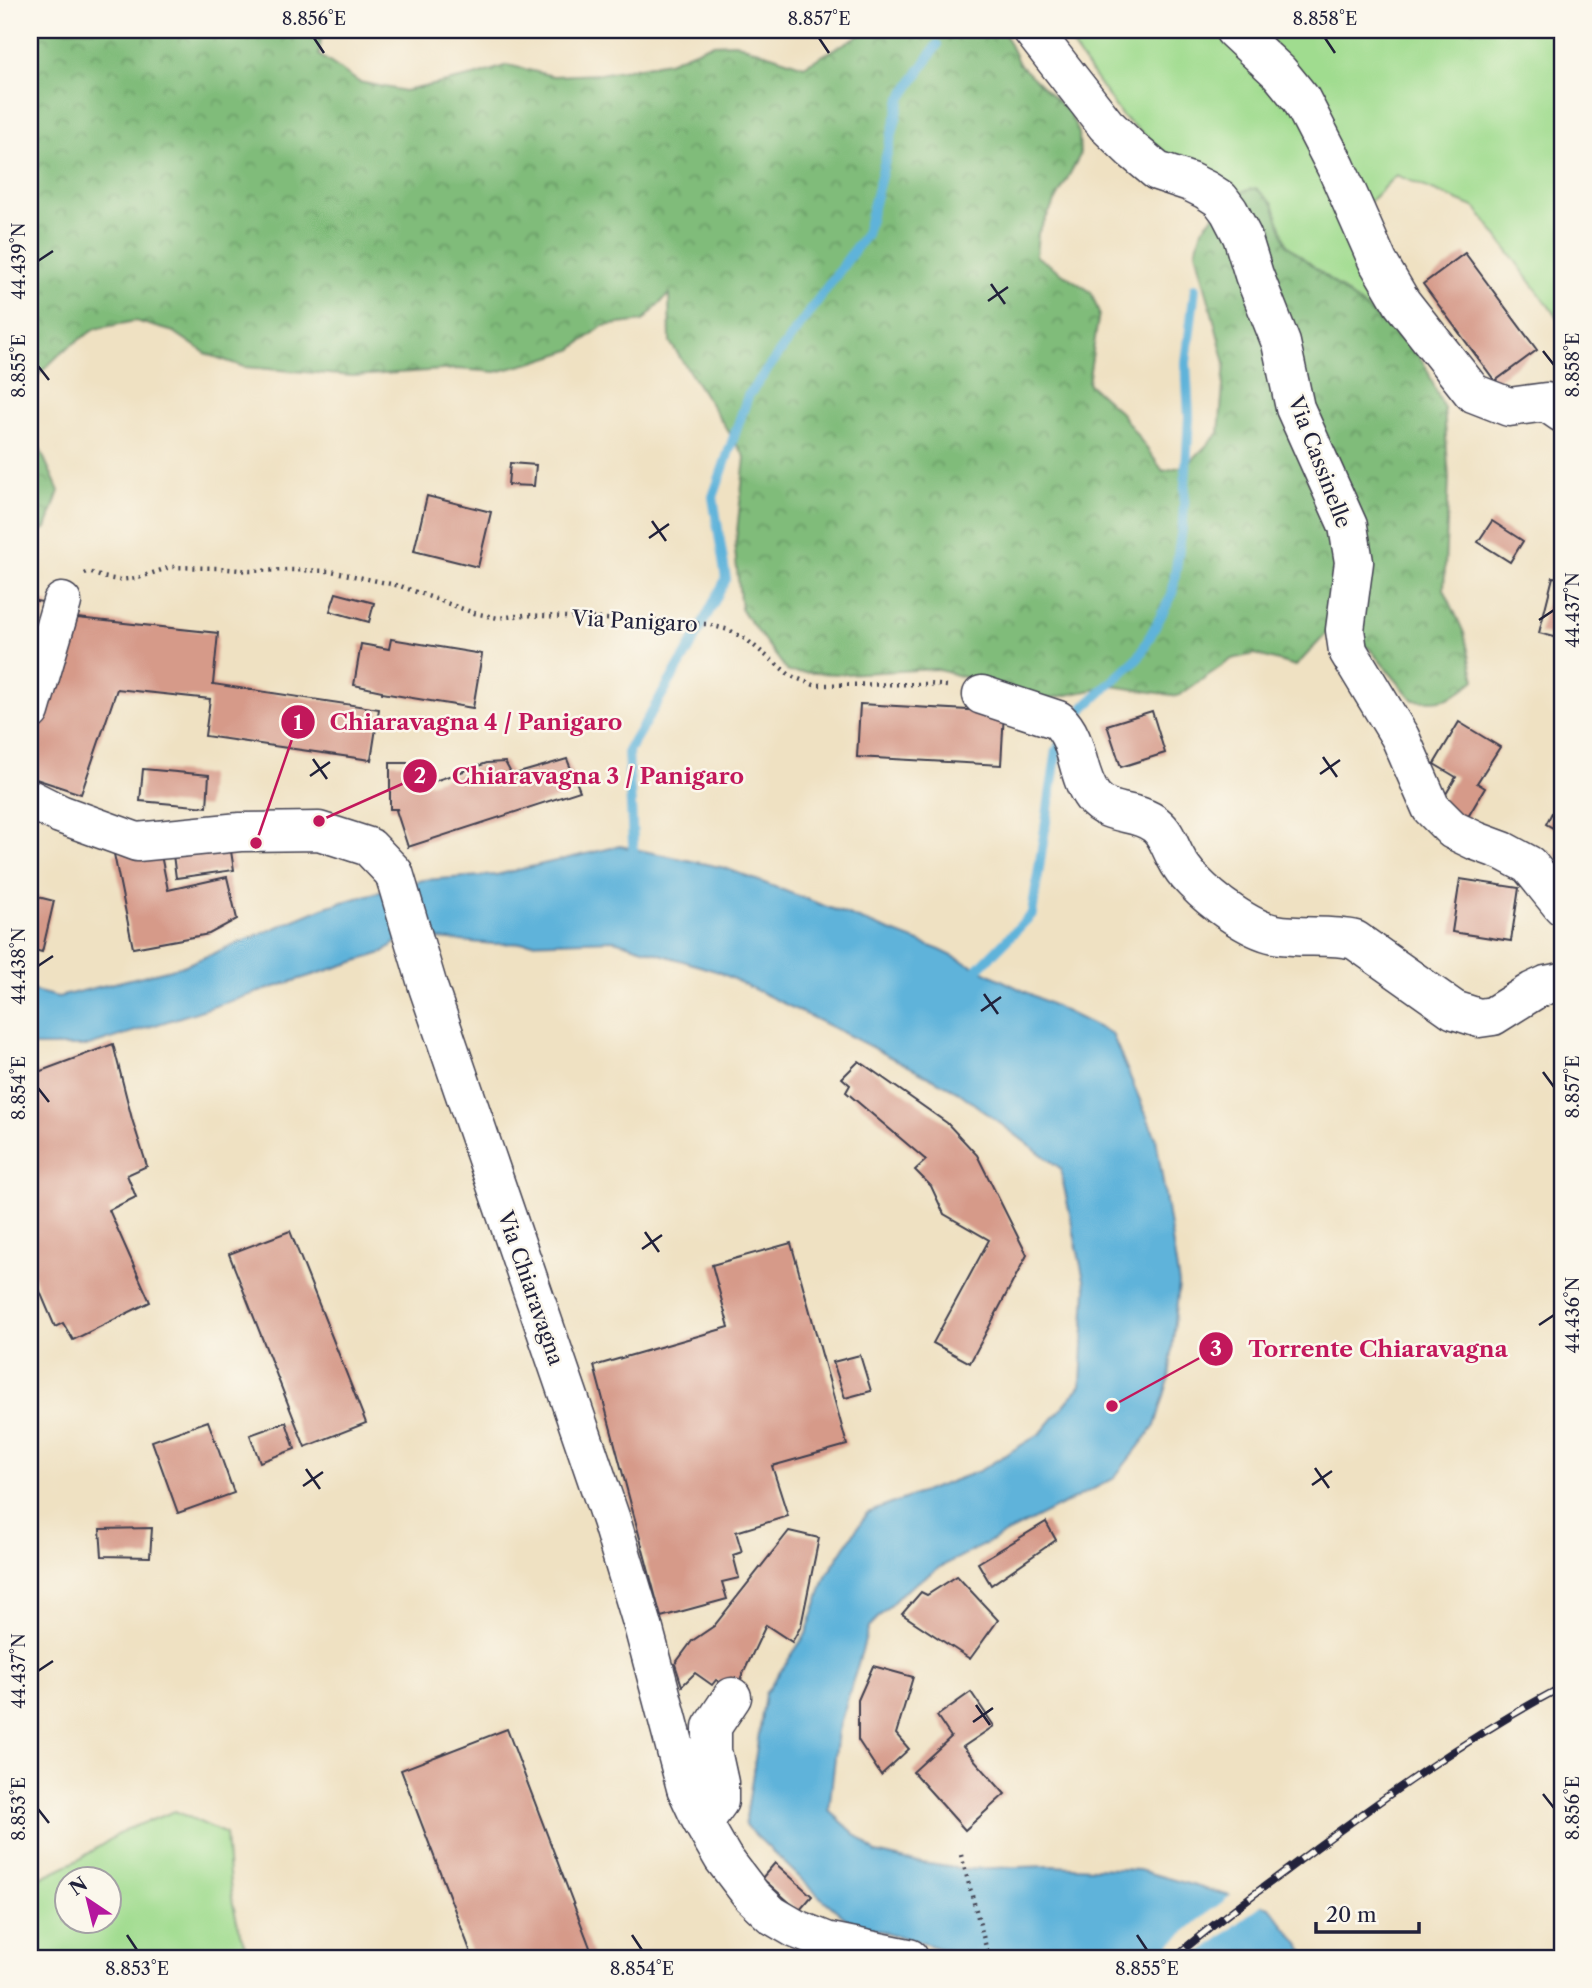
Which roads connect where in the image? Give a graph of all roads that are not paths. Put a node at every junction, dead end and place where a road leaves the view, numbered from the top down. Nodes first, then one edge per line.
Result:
1 (1032, 30) edge
2 (1234, 30) edge
3 (1562, 413) edge
4 (62, 602) road end
5 (982, 695) road end
6 (30, 711) edge
7 (30, 799) edge
8 (1562, 906) edge
9 (1562, 982) edge
10 (732, 1697) dead end
11 (703, 1823) junction
12 (825, 1950) edge
13 (909, 1958) edge

1 - 8 street, Via Cassinelle
2 - 3 street
4 - 6 street
5 - 9 street
7 - 11 street, Via Chiaravagna
10 - 11 street
11 - 12 street, Via Chiaravagna
12 - 13 street, Via Chiaravagna

